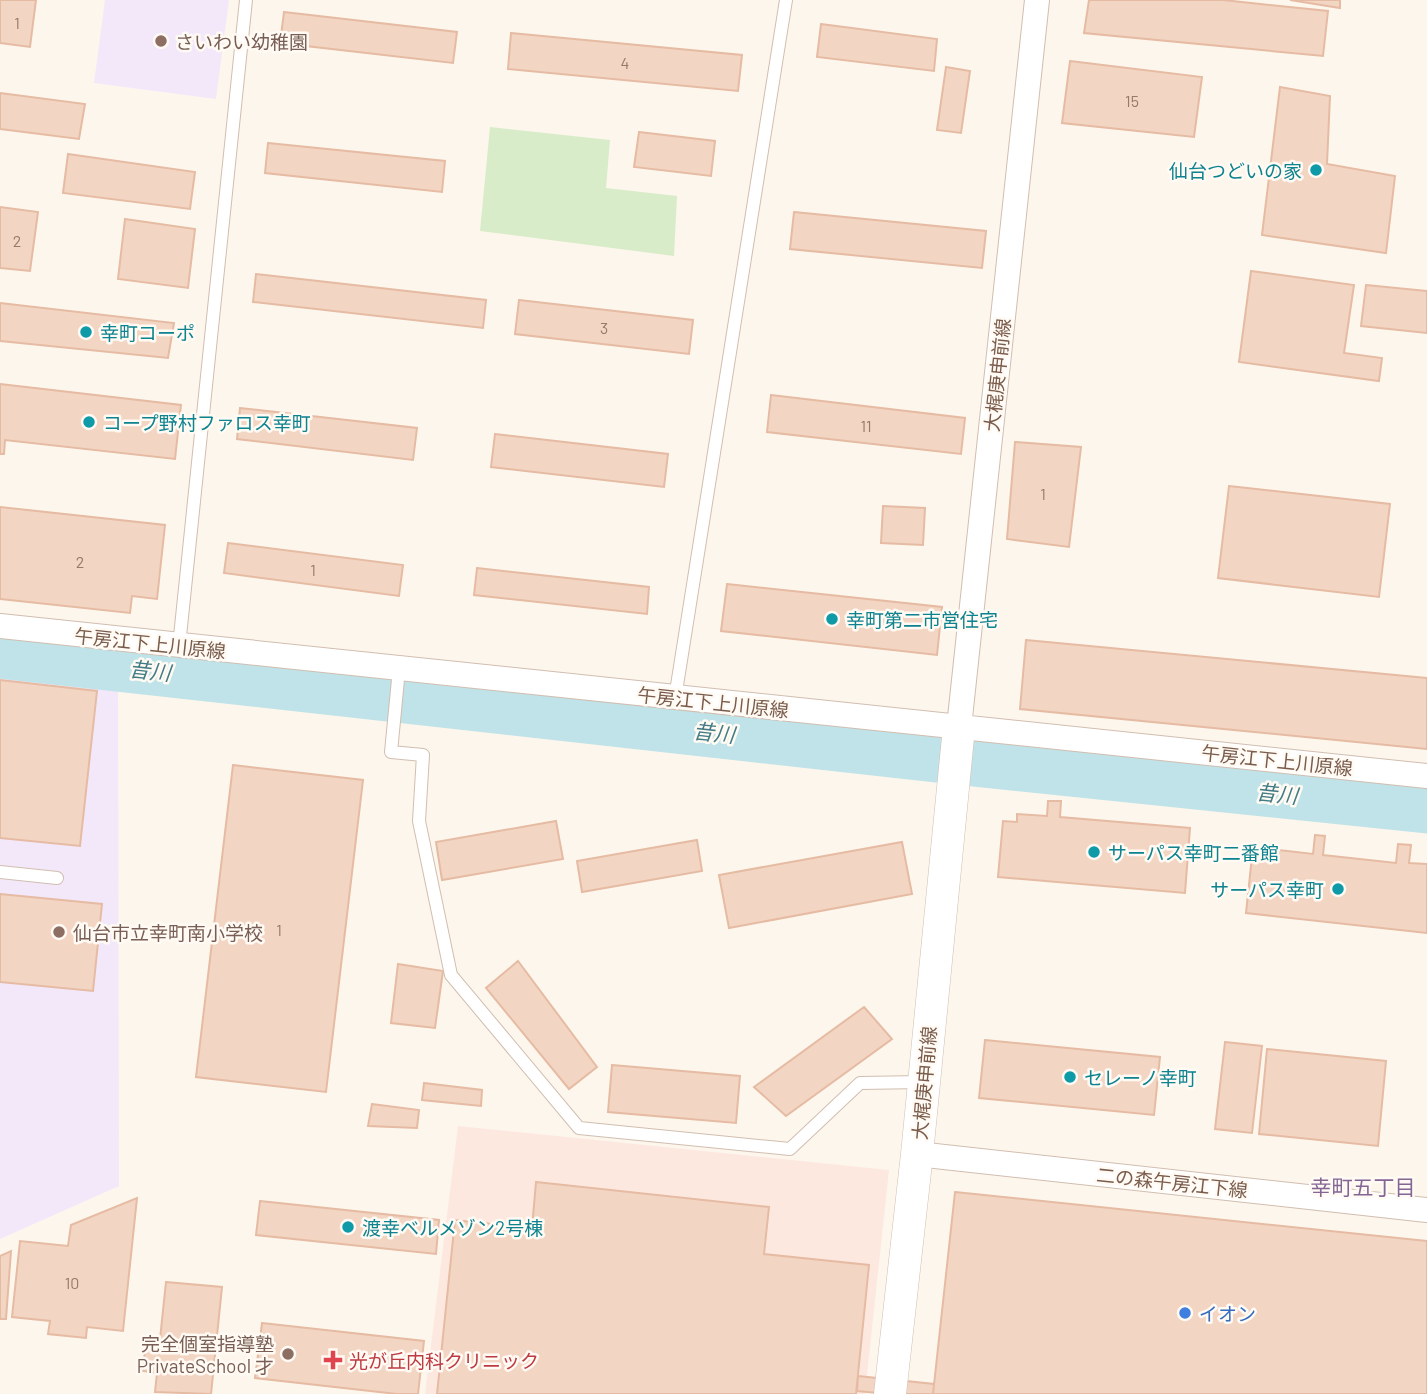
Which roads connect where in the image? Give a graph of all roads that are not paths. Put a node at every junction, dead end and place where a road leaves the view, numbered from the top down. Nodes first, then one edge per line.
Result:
1 (246, 0) edge
2 (786, 0) edge
3 (1037, 0) edge
4 (0, 626) edge
5 (179, 646) junction
6 (398, 678) junction
7 (675, 698) junction
8 (956, 750) junction
9 (1427, 776) edge
10 (0, 872) edge
11 (57, 878) dead end
12 (923, 1082) junction
13 (917, 1154) junction
14 (1427, 1210) edge
15 (890, 1394) edge

1 - 5 lane
2 - 7 lane
3 - 8 street, 大梶庚申前線
4 - 5 street, 午房江下上川原線
5 - 6 street, 午房江下上川原線
6 - 7 street, 午房江下上川原線
6 - 12 lane
7 - 8 street, 午房江下上川原線
8 - 9 street, 午房江下上川原線
8 - 12 street, 大梶庚申前線
10 - 11 lane
12 - 13 street, 大梶庚申前線
13 - 14 street, 二の森午房江下線
13 - 15 street, 大梶庚申前線

